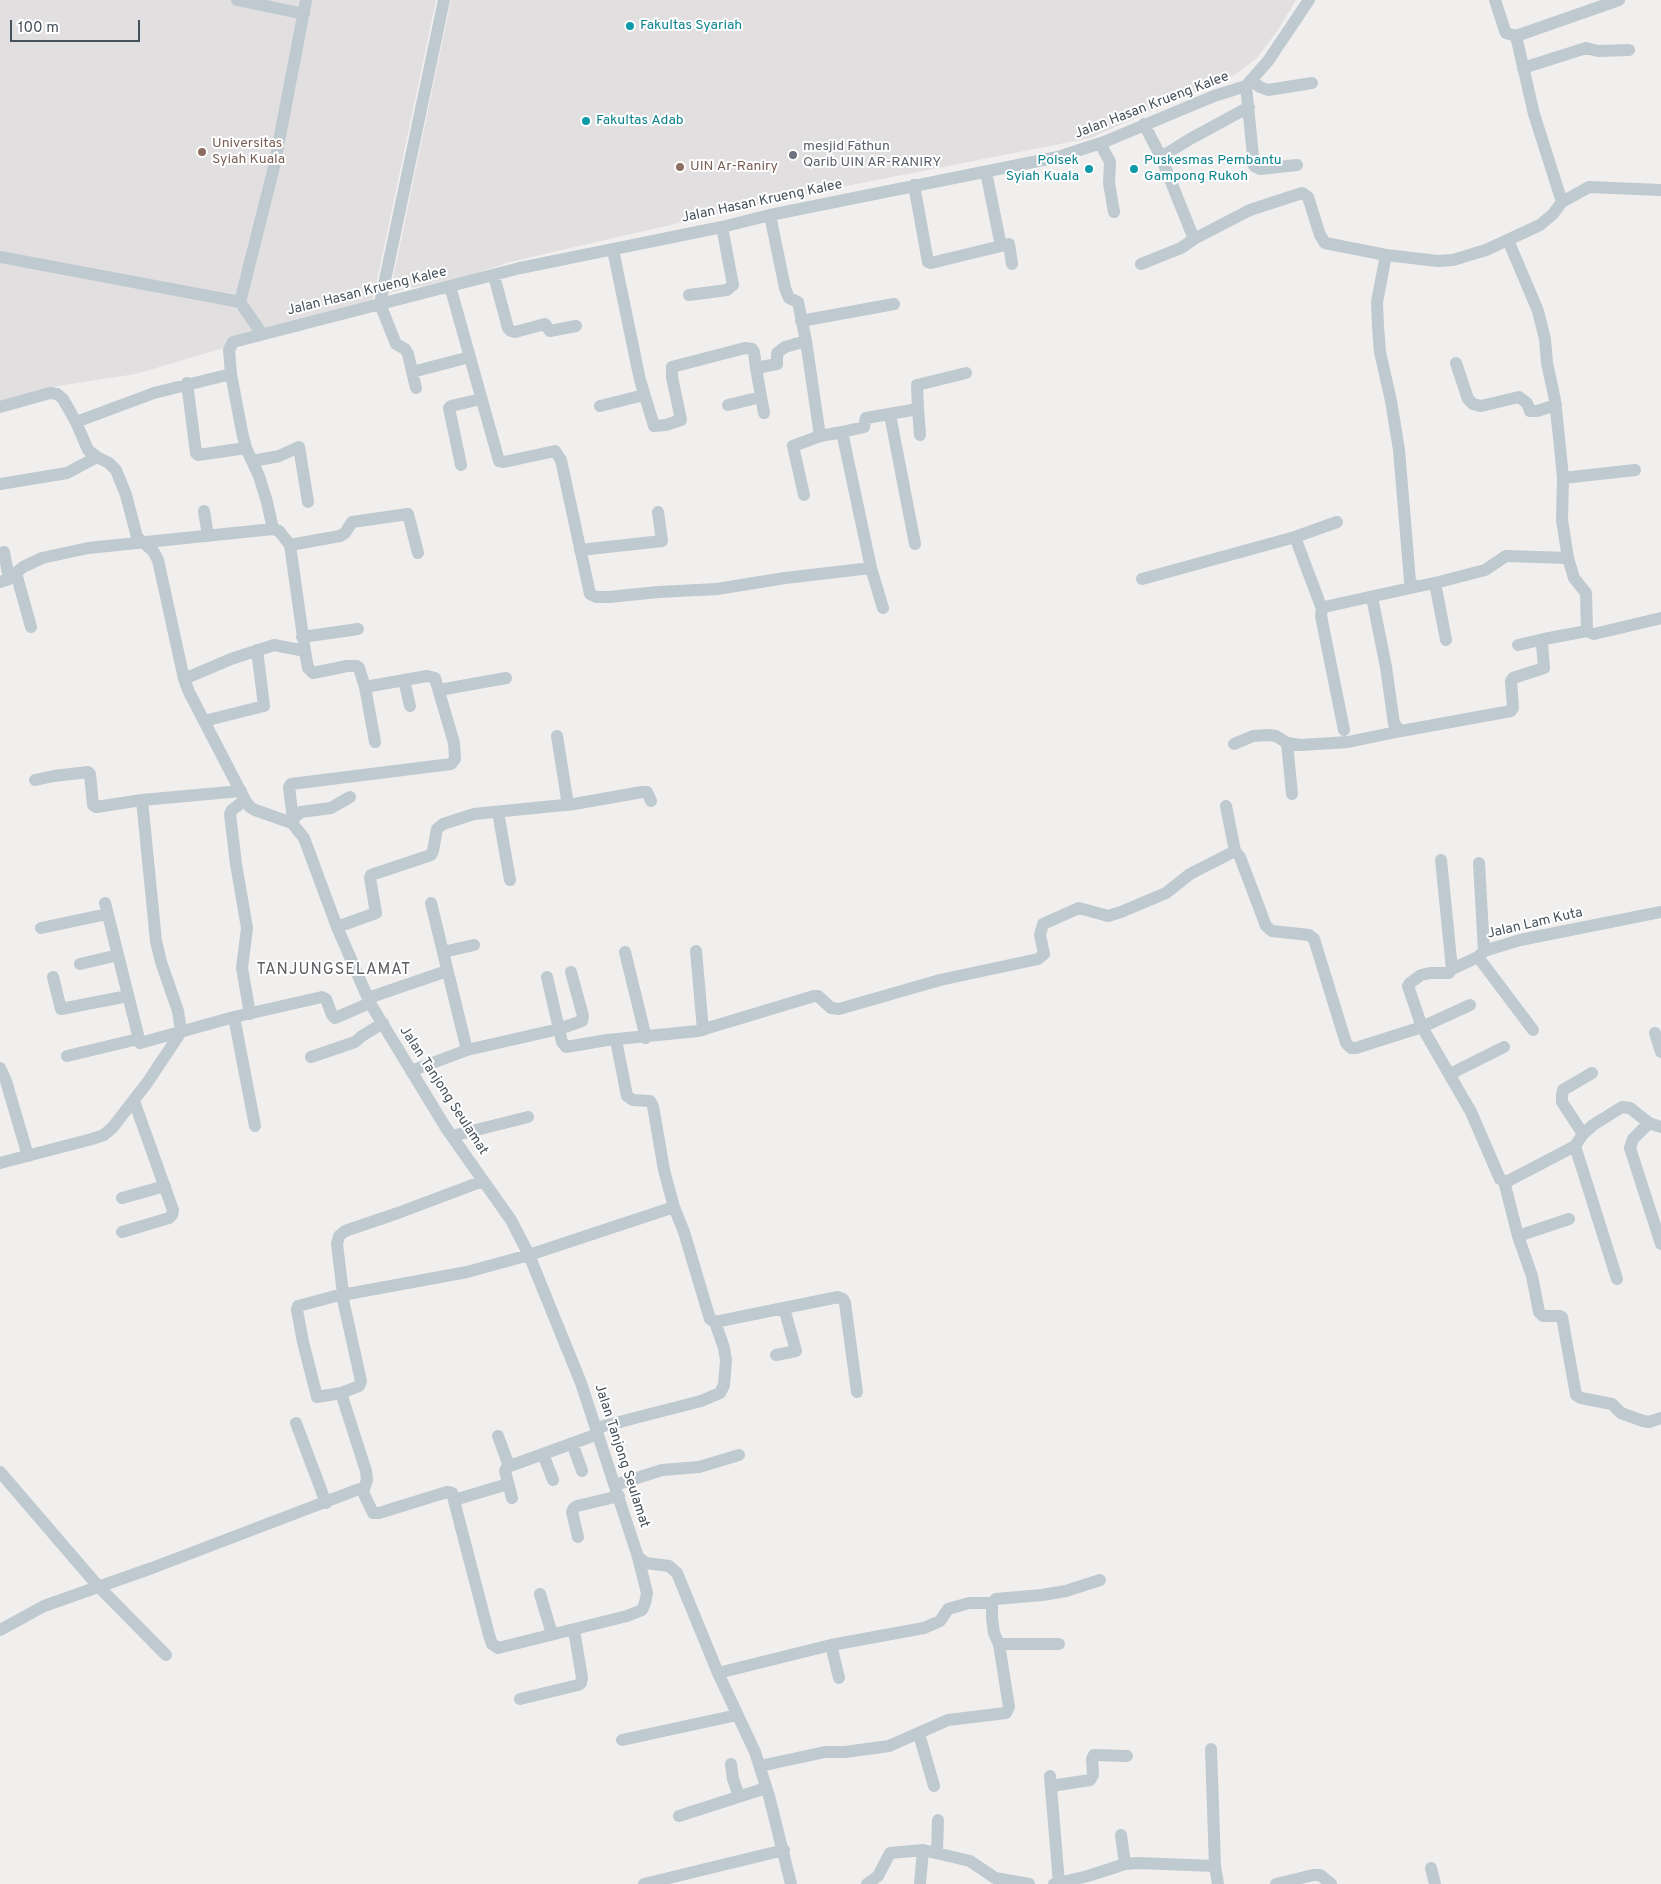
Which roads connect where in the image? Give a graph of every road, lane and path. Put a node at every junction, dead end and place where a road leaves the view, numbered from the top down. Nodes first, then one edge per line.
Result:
1 (238, 0) edge
2 (306, 0) edge
3 (444, 0) edge
4 (1309, 0) edge
5 (1495, 0) edge
6 (1619, 0) edge
7 (304, 14) junction
8 (1516, 36) junction
9 (1629, 50) dead end
10 (1523, 68) junction
11 (1249, 83) junction
12 (1312, 83) dead end
13 (1249, 107) junction
14 (1144, 124) junction
15 (1100, 143) junction
16 (1161, 157) junction
17 (1297, 165) dead end
18 (986, 172) junction
19 (914, 185) junction
20 (1661, 190) edge
21 (1562, 202) junction
22 (1114, 212) dead end
23 (770, 215) junction
24 (722, 227) junction
25 (1194, 239) junction
26 (1508, 240) junction
27 (1001, 246) junction
28 (613, 250) junction
29 (1386, 255) junction
30 (0, 257) edge
31 (1012, 264) dead end
32 (1141, 264) dead end
33 (494, 276) junction
34 (450, 286) junction
35 (689, 296) dead end
36 (240, 302) junction
37 (380, 304) junction
38 (894, 304) dead end
39 (802, 321) junction
40 (576, 326) dead end
41 (262, 334) junction
42 (806, 342) junction
43 (470, 357) junction
44 (1456, 363) dead end
45 (756, 368) junction
46 (412, 372) junction
47 (231, 374) junction
48 (966, 374) dead end
49 (187, 383) junction
50 (416, 388) dead end
51 (644, 395) junction
52 (761, 397) junction
53 (482, 399) junction
54 (728, 404) dead end
55 (1556, 405) junction
56 (600, 406) dead end
57 (0, 407) edge
58 (918, 408) junction
59 (764, 413) dead end
60 (890, 415) junction
61 (76, 422) junction
62 (842, 432) junction
63 (920, 435) dead end
64 (820, 436) junction
65 (246, 448) junction
66 (97, 458) junction
67 (253, 461) junction
68 (461, 464) dead end
69 (1635, 470) dead end
70 (1563, 478) junction
71 (0, 484) edge
72 (804, 495) dead end
73 (308, 502) dead end
74 (204, 511) dead end
75 (658, 512) dead end
76 (1337, 522) dead end
77 (273, 529) junction
78 (208, 536) junction
79 (1295, 537) junction
80 (143, 543) junction
81 (915, 544) dead end
82 (290, 545) junction
83 (580, 550) junction
84 (4, 552) dead end
85 (418, 554) dead end
86 (1568, 558) junction
87 (871, 568) junction
88 (8, 578) edge
89 (1142, 579) dead end
90 (1435, 583) junction
91 (1415, 587) junction
92 (1372, 597) junction
93 (883, 608) dead end
94 (1322, 609) junction
95 (1661, 618) edge
96 (31, 627) dead end
97 (358, 629) dead end
98 (1587, 631) junction
99 (302, 637) junction
100 (1544, 639) junction
101 (1446, 640) dead end
102 (1518, 645) dead end
103 (257, 650) junction
104 (305, 651) junction
105 (506, 678) dead end
106 (184, 679) junction
107 (404, 680) junction
108 (365, 687) junction
109 (439, 690) junction
110 (410, 706) dead end
111 (204, 721) junction
112 (1344, 730) dead end
113 (1401, 731) junction
114 (557, 736) dead end
115 (376, 742) dead end
116 (1287, 743) junction
117 (1234, 744) dead end
118 (36, 780) dead end
119 (1292, 794) dead end
120 (243, 796) junction
121 (350, 797) dead end
122 (142, 800) junction
123 (651, 801) dead end
124 (568, 805) junction
125 (1226, 806) dead end
126 (498, 812) junction
127 (292, 821) junction
128 (1236, 851) junction
129 (1441, 860) dead end
130 (1479, 863) dead end
131 (510, 880) dead end
132 (431, 903) dead end
133 (1661, 912) edge
134 (337, 927) junction
135 (41, 928) dead end
136 (474, 944) dead end
137 (696, 951) dead end
138 (443, 952) junction
139 (625, 952) dead end
140 (1481, 954) junction
141 (118, 955) junction
142 (80, 964) dead end
143 (1452, 969) junction
144 (447, 970) junction
145 (571, 972) dead end
146 (52, 977) dead end
147 (547, 977) dead end
148 (128, 996) junction
149 (369, 1000) junction
150 (1470, 1005) dead end
151 (250, 1014) junction
152 (234, 1017) junction
153 (383, 1023) junction
154 (1422, 1027) junction
155 (559, 1029) junction
156 (703, 1030) junction
157 (1533, 1030) dead end
158 (181, 1032) junction
159 (1655, 1033) dead end
160 (646, 1038) junction
161 (138, 1039) junction
162 (616, 1040) junction
163 (1504, 1047) dead end
164 (467, 1050) junction
165 (1661, 1052) edge
166 (67, 1056) dead end
167 (311, 1057) dead end
168 (0, 1068) edge
169 (412, 1071) junction
170 (1592, 1073) dead end
171 (1450, 1074) junction
172 (134, 1101) junction
173 (528, 1117) dead end
174 (1655, 1125) edge
175 (255, 1126) dead end
176 (1584, 1134) junction
177 (452, 1136) junction
178 (1575, 1146) junction
179 (28, 1156) junction
180 (0, 1163) edge
181 (484, 1180) junction
182 (1504, 1181) junction
183 (165, 1186) junction
184 (122, 1198) dead end
185 (674, 1207) junction
186 (1569, 1219) dead end
187 (122, 1232) dead end
188 (1518, 1236) junction
189 (1661, 1244) edge
190 (529, 1255) junction
191 (1617, 1279) dead end
192 (342, 1295) junction
193 (784, 1308) junction
194 (716, 1322) junction
195 (776, 1355) dead end
196 (857, 1392) dead end
197 (341, 1394) junction
198 (1661, 1418) edge
199 (296, 1423) dead end
200 (597, 1431) junction
201 (498, 1436) dead end
202 (572, 1443) junction
203 (543, 1454) junction
204 (740, 1454) dead end
205 (509, 1466) junction
206 (582, 1471) dead end
207 (0, 1472) edge
208 (553, 1480) dead end
209 (508, 1484) junction
210 (617, 1491) junction
211 (364, 1492) junction
212 (512, 1498) dead end
213 (454, 1500) junction
214 (326, 1503) junction
215 (578, 1537) dead end
216 (638, 1557) junction
217 (1100, 1580) dead end
218 (98, 1586) junction
219 (540, 1594) dead end
220 (992, 1603) junction
221 (0, 1630) edge
222 (574, 1630) junction
223 (552, 1634) junction
224 (999, 1644) junction
225 (1059, 1644) dead end
226 (831, 1645) junction
227 (166, 1655) dead end
228 (718, 1673) junction
229 (840, 1678) dead end
230 (520, 1699) dead end
231 (737, 1715) junction
232 (919, 1734) junction
233 (622, 1740) dead end
234 (1211, 1749) dead end
235 (1127, 1756) dead end
236 (731, 1764) dead end
237 (760, 1766) junction
238 (934, 1786) dead end
239 (766, 1788) junction
240 (739, 1796) junction
241 (679, 1816) dead end
242 (938, 1820) dead end
243 (1122, 1835) dead end
244 (784, 1850) junction
245 (923, 1850) junction
246 (937, 1852) junction
247 (1125, 1864) junction
248 (1215, 1866) junction
249 (1431, 1868) dead end
250 (1089, 1880) edge
251 (651, 1883) edge
252 (1056, 1883) edge
253 (792, 1884) edge
254 (867, 1884) edge
255 (920, 1884) edge
256 (1029, 1884) edge
257 (1218, 1884) edge
258 (1276, 1884) edge
259 (1331, 1884) edge
260 (1435, 1884) edge

1 - 7 street
2 - 7 street
3 - 37 street
4 - 11 street, Jalan Hasan Krueng Kalee
5 - 8 street
6 - 8 street
7 - 36 street
8 - 10 street
9 - 10 street
10 - 21 street
11 - 12 street
11 - 13 street
11 - 14 street, Jalan Hasan Krueng Kalee
13 - 16 street
13 - 17 street
14 - 15 street, Jalan Hasan Krueng Kalee
14 - 16 street
15 - 18 street, Jalan Hasan Krueng Kalee
15 - 22 street
16 - 25 street
18 - 19 street, Jalan Hasan Krueng Kalee
18 - 27 street
19 - 23 street, Jalan Hasan Krueng Kalee
19 - 27 street
20 - 21 street
21 - 26 street
23 - 24 street, Jalan Hasan Krueng Kalee
23 - 39 street
24 - 28 street, Jalan Hasan Krueng Kalee
24 - 35 street
25 - 29 street
25 - 32 street
26 - 29 street
26 - 55 street
27 - 31 street
28 - 33 street, Jalan Hasan Krueng Kalee
28 - 51 street
29 - 91 street
30 - 36 street
33 - 34 street, Jalan Hasan Krueng Kalee
33 - 40 street
34 - 37 street, Jalan Hasan Krueng Kalee
34 - 43 street
36 - 41 street
37 - 41 street, Jalan Hasan Krueng Kalee
37 - 46 street
38 - 39 street
39 - 42 street
41 - 47 street, Jalan Hasan Krueng Kalee
42 - 45 street
42 - 64 street
43 - 46 street
43 - 53 street
44 - 55 street
45 - 51 street
45 - 52 street
46 - 50 street
47 - 49 street
47 - 65 street
48 - 58 street
49 - 61 street
49 - 65 street
51 - 56 street
52 - 54 street
52 - 59 street
53 - 68 street
53 - 83 street
55 - 70 street
57 - 61 street
58 - 60 street
58 - 63 street
60 - 62 street
60 - 81 street
61 - 66 street
62 - 64 street
62 - 87 street
64 - 72 street
65 - 67 street
66 - 71 street
66 - 80 street
67 - 73 street
67 - 77 street
69 - 70 street
70 - 86 street
74 - 78 street
75 - 83 street
76 - 79 street
77 - 78 street
77 - 82 street
78 - 80 street
79 - 89 street
79 - 94 street
80 - 88 street
80 - 106 street
82 - 85 street
82 - 99 street
83 - 87 street
84 - 88 street
86 - 90 street
86 - 98 street
87 - 93 street
88 - 96 street
90 - 91 street
90 - 101 street
91 - 92 street
92 - 94 street
92 - 113 street
94 - 112 street
95 - 98 street
97 - 99 street
98 - 100 street
99 - 104 street
100 - 102 street
100 - 113 street
103 - 104 street
103 - 106 street
103 - 111 street
104 - 108 street
105 - 109 street
106 - 111 street
107 - 108 street
107 - 109 street
107 - 110 street
108 - 115 street
109 - 127 street
111 - 120 street
113 - 116 street
114 - 124 street
116 - 117 street
116 - 119 street
118 - 122 street
120 - 122 street
120 - 127 street
120 - 151 street
121 - 127 street
122 - 158 street
123 - 124 street
124 - 126 street
125 - 128 street
126 - 131 street
126 - 134 street
127 - 134 street, Jalan Tanjong Seulamat
128 - 154 street
128 - 156 street
129 - 143 street
130 - 140 street
132 - 138 street
133 - 140 street, Jalan Lam Kuta
134 - 149 street, Jalan Tanjong Seulamat
135 - 141 street
136 - 138 street
137 - 156 street
138 - 144 street
139 - 160 street
140 - 143 street, Jalan Lam Kuta
140 - 157 street
141 - 142 street
141 - 148 street
143 - 154 street, Jalan Lam Kuta
144 - 149 street
144 - 164 street
145 - 155 street
146 - 148 street
147 - 155 street
148 - 161 street
149 - 151 street
149 - 153 street, Jalan Tanjong Seulamat
150 - 154 street
151 - 152 street
152 - 158 street
152 - 175 street
153 - 167 street
153 - 169 street, Jalan Tanjong Seulamat
154 - 171 street
155 - 162 street
155 - 164 street
156 - 160 street
158 - 161 street
158 - 172 street
159 - 165 street
160 - 162 street
161 - 166 street
162 - 185 street
163 - 171 street
164 - 169 street
168 - 179 street
169 - 177 street, Jalan Tanjong Seulamat
170 - 176 street
171 - 182 street
172 - 179 street
172 - 183 street
173 - 177 street
174 - 176 street
174 - 189 street
176 - 178 street
177 - 181 street, Jalan Tanjong Seulamat
178 - 182 street
178 - 191 street
179 - 180 street
181 - 190 street, Jalan Tanjong Seulamat
181 - 192 street
182 - 188 street
183 - 184 street
183 - 187 street
185 - 190 street
185 - 194 street
186 - 188 street
188 - 198 street
190 - 192 street
190 - 200 street, Jalan Tanjong Seulamat
192 - 197 street
192 - 197 street
193 - 194 street
193 - 195 street
193 - 196 street
194 - 200 street
197 - 211 street
199 - 214 street
200 - 202 street
200 - 210 street, Jalan Tanjong Seulamat
201 - 205 street
202 - 203 street
202 - 206 street
203 - 205 street
203 - 208 street
204 - 210 street
205 - 209 street
207 - 218 street
209 - 212 street
209 - 213 street
210 - 215 street
210 - 216 street, Jalan Tanjong Seulamat
211 - 213 street
211 - 214 street
213 - 223 street
214 - 218 street
216 - 222 street, Jalan Tanjong Seulamat
216 - 228 street
217 - 220 street
218 - 221 street
218 - 227 street
219 - 223 street
220 - 224 street
220 - 226 street
222 - 223 street
222 - 230 street
224 - 225 street
224 - 232 street
226 - 228 street
226 - 229 street
228 - 231 street
231 - 233 street
231 - 237 street
232 - 237 street
232 - 238 street
234 - 248 street
235 - 252 street
236 - 240 street
237 - 239 street
239 - 240 street
239 - 244 street
240 - 241 street
242 - 246 street
243 - 247 street
244 - 251 street
244 - 253 street
245 - 246 street
245 - 254 street
245 - 255 street
246 - 256 street
247 - 248 street
247 - 250 street
248 - 257 street
249 - 260 street
250 - 252 street
258 - 259 street

